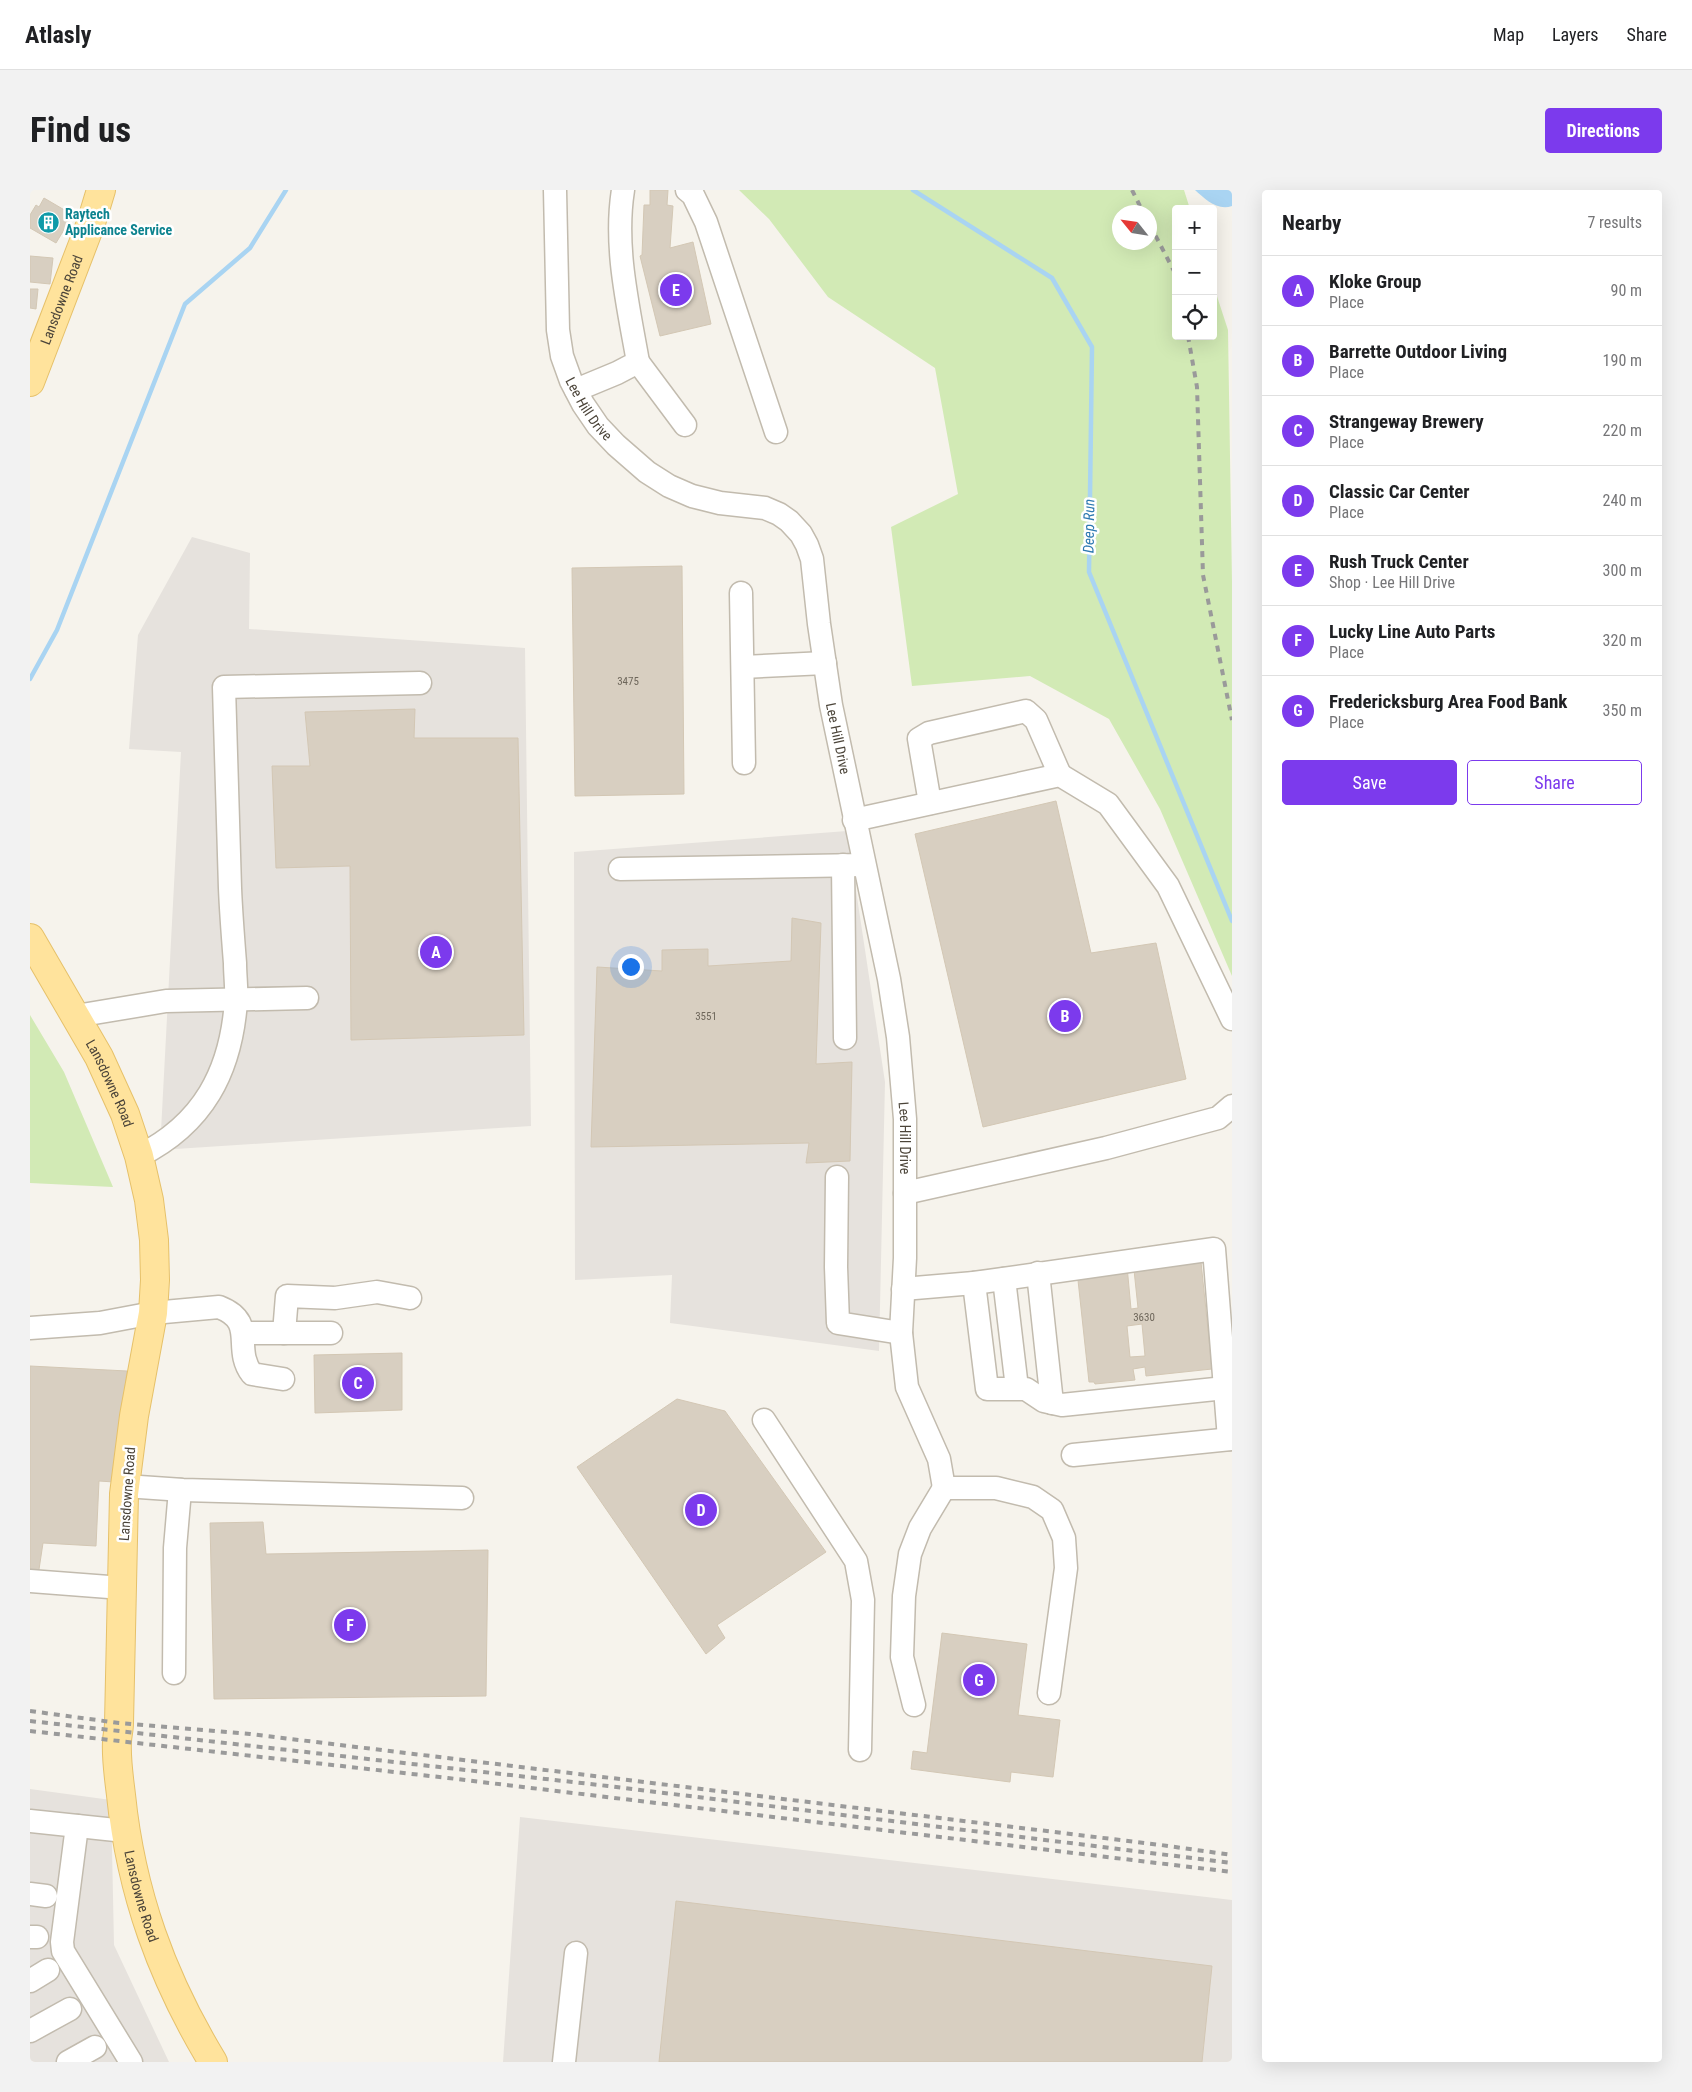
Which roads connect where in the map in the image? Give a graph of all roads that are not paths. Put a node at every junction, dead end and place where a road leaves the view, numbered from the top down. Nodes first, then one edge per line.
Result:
1 (101, 190) edge
2 (555, 190) edge
3 (623, 190) edge
4 (687, 190) edge
5 (36, 348) edge
6 (638, 362) junction
7 (30, 382) edge
8 (576, 390) junction
9 (685, 425) dead end
10 (776, 432) dead end
11 (742, 593) dead end
12 (825, 663) junction
13 (743, 667) junction
14 (420, 683) dead end
15 (744, 763) dead end
16 (1060, 775) junction
17 (930, 803) junction
18 (854, 820) junction
19 (853, 865) junction
20 (620, 869) dead end
21 (30, 938) edge
22 (307, 998) dead end
23 (237, 1000) junction
24 (76, 1016) junction
25 (1232, 1020) edge
26 (845, 1038) dead end
27 (1232, 1106) edge
28 (139, 1156) junction
29 (837, 1177) dead end
30 (905, 1193) junction
31 (1038, 1273) junction
32 (1004, 1279) junction
33 (974, 1283) junction
34 (904, 1289) junction
35 (410, 1298) dead end
36 (153, 1313) junction
37 (30, 1328) edge
38 (243, 1332) junction
39 (284, 1333) junction
40 (901, 1333) junction
41 (331, 1334) dead end
42 (283, 1378) dead end
43 (1017, 1388) junction
44 (1225, 1388) junction
45 (1052, 1402) junction
46 (764, 1420) dead end
47 (1230, 1439) edge
48 (1073, 1455) dead end
49 (125, 1486) junction
50 (944, 1488) junction
51 (180, 1490) junction
52 (462, 1498) dead end
53 (30, 1582) edge
54 (122, 1588) junction
55 (174, 1673) dead end
56 (1049, 1693) dead end
57 (914, 1705) dead end
58 (860, 1750) dead end
59 (30, 1821) edge
60 (77, 1826) junction
61 (124, 1831) junction
62 (576, 1953) dead end
63 (70, 2009) dead end
64 (30, 2032) edge
65 (95, 2048) dead end
66 (68, 2062) edge
67 (131, 2062) edge
68 (213, 2062) edge
69 (564, 2062) edge

1 - 5 main road, Lansdowne Road
2 - 8 street, Lee Hill Drive
3 - 6 street
4 - 10 street
5 - 7 main road, Lansdowne Road
6 - 8 street
6 - 9 street
8 - 12 street, Lee Hill Drive
11 - 13 street
12 - 13 street
12 - 18 street, Lee Hill Drive
13 - 15 street
14 - 23 street
16 - 17 street
16 - 17 street
16 - 25 street
17 - 18 street
18 - 19 street, Lee Hill Drive
19 - 20 street
19 - 26 street
19 - 30 street, Lee Hill Drive
21 - 24 main road, Lansdowne Road
22 - 23 street
23 - 24 street
23 - 28 street
24 - 28 main road, Lansdowne Road
27 - 30 street
28 - 36 main road, Lansdowne Road
29 - 40 street
30 - 34 street, Lee Hill Drive
31 - 32 street
31 - 44 street
31 - 45 street
32 - 33 street
32 - 43 street
33 - 34 street
33 - 43 street
34 - 40 street, Lee Hill Drive
35 - 39 street
36 - 37 street
36 - 38 street
36 - 49 main road, Lansdowne Road
38 - 39 street
38 - 42 street
39 - 41 street
40 - 50 street, Lee Hill Drive
43 - 45 street
44 - 45 street
44 - 47 street
46 - 58 street
47 - 48 street
49 - 51 street
49 - 54 main road, Lansdowne Road
50 - 56 street
50 - 57 street
51 - 52 street
51 - 55 street
53 - 54 street
54 - 61 main road, Lansdowne Road
59 - 60 street
60 - 61 street
60 - 67 street
61 - 68 main road, Lansdowne Road
62 - 69 street
63 - 64 street
65 - 66 street

